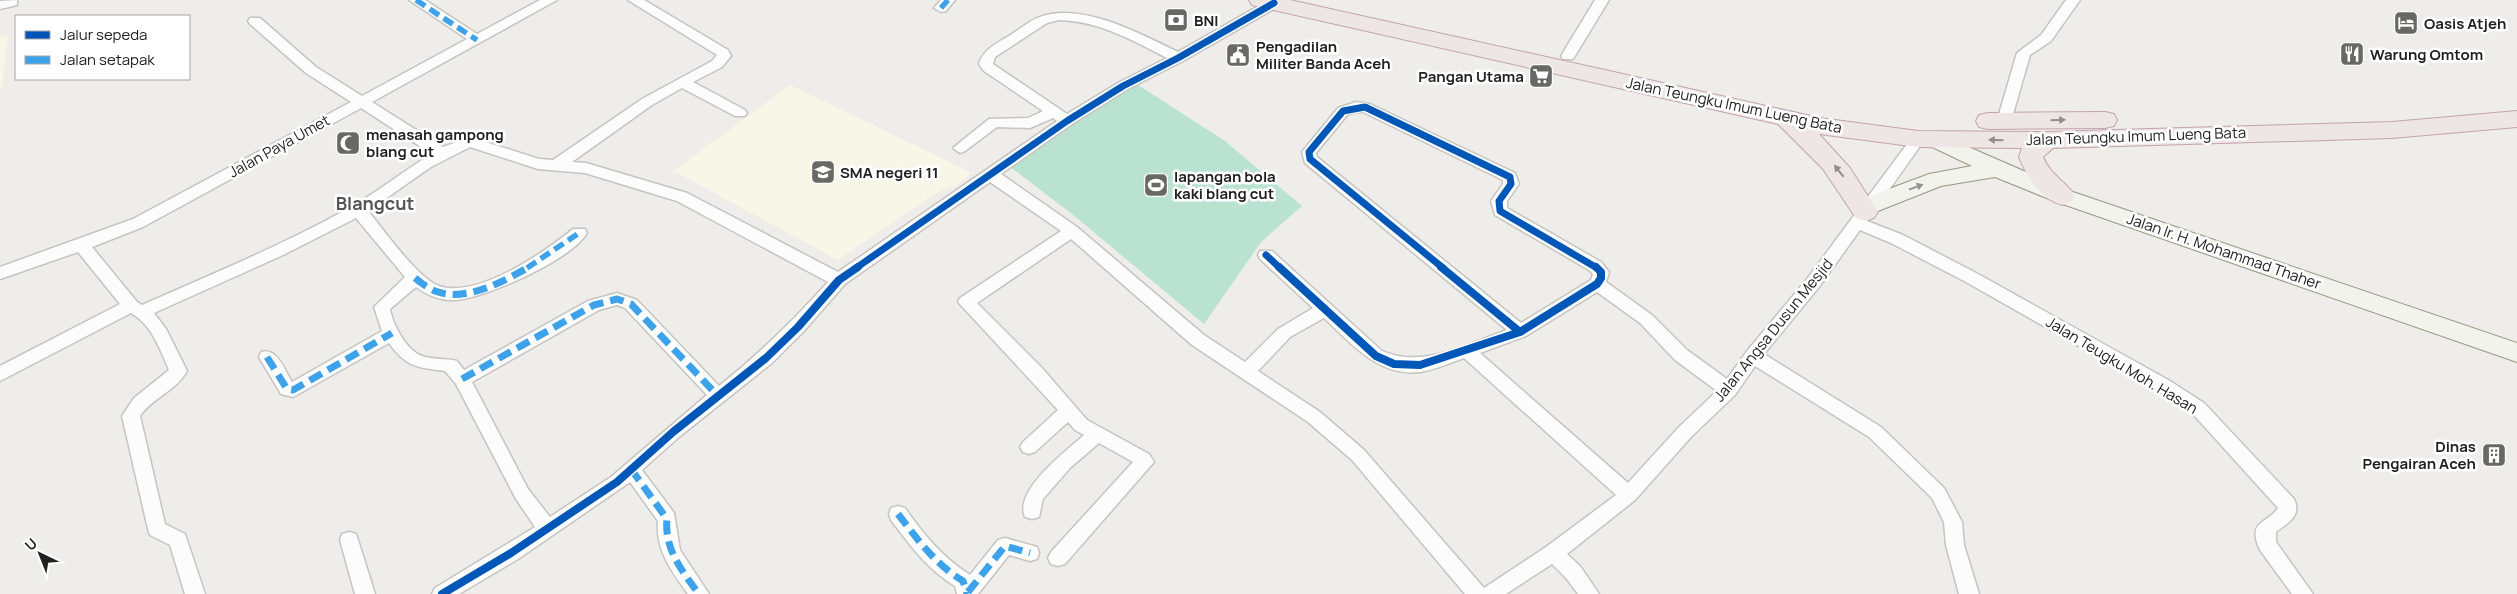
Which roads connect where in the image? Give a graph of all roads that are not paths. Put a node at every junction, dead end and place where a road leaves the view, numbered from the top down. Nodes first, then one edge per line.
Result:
1 (416, 0) edge
2 (550, 0) edge
3 (635, 0) edge
4 (1322, 0) edge
5 (1602, 0) edge
6 (2073, 0) edge
7 (1267, 2) edge
8 (255, 20) dead end
9 (477, 40) junction
10 (1499, 46) junction
11 (1568, 56) junction
12 (1178, 58) junction
13 (682, 82) junction
14 (361, 102) junction
15 (2517, 104) edge
16 (1053, 112) junction
17 (740, 113) dead end
18 (1781, 118) junction
19 (2517, 119) edge
20 (2004, 121) junction
21 (1067, 122) junction
22 (2333, 124) junction
23 (1926, 139) junction
24 (2047, 140) junction
25 (960, 148) dead end
26 (443, 154) junction
27 (558, 166) junction
28 (1997, 169) junction
29 (992, 175) junction
30 (2062, 196) junction
31 (358, 210) junction
32 (1864, 213) junction
33 (1072, 232) junction
34 (579, 233) dead end
35 (81, 244) junction
36 (1266, 255) dead end
37 (0, 273) edge
38 (415, 278) junction
39 (839, 280) junction
40 (1597, 284) junction
41 (137, 309) junction
42 (1326, 309) junction
43 (1520, 332) junction
44 (392, 333) junction
45 (1467, 351) junction
46 (2517, 353) edge
47 (1753, 356) junction
48 (267, 357) dead end
49 (1246, 373) junction
50 (0, 374) edge
51 (462, 378) junction
52 (1730, 390) junction
53 (718, 396) junction
54 (1068, 410) junction
55 (1097, 434) junction
56 (1029, 448) dead end
57 (631, 469) junction
58 (1629, 495) junction
59 (1032, 511) dead end
60 (898, 514) dead end
61 (547, 528) junction
62 (349, 540) dead end
63 (1030, 553) dead end
64 (1553, 553) junction
65 (1058, 558) dead end
66 (968, 593) edge
67 (195, 594) edge
68 (365, 594) edge
69 (442, 594) edge
70 (699, 594) edge
71 (1477, 594) edge
72 (1490, 594) edge
73 (1589, 594) edge
74 (1969, 594) edge
75 (2303, 594) edge

1 - 9 street
2 - 9 street, Jalan Paya Umet
3 - 13 street
4 - 10 highway, Jalan Teungku Imum Lueng Bata
5 - 11 street
6 - 20 street
7 - 10 highway, Jalan Teungku Imum Lueng Bata
7 - 12 street
8 - 14 street
9 - 14 street, Jalan Paya Umet
10 - 11 highway, Jalan Teungku Imum Lueng Bata
10 - 18 highway, Jalan Teungku Imum Lueng Bata
11 - 20 highway, Jalan Teungku Imum Lueng Bata
12 - 16 street
12 - 21 street
13 - 17 street
13 - 27 street
14 - 26 street
14 - 35 street, Jalan Paya Umet
15 - 22 highway, Jalan Teungku Imum Lueng Bata
16 - 21 street
16 - 25 street
18 - 23 highway, Jalan Teungku Imum Lueng Bata
32 -> 18 highway
19 - 22 highway, Jalan Teungku Imum Lueng Bata
20 -> 22 highway, Jalan Teungku Imum Lueng Bata
21 - 29 street
22 - 24 highway, Jalan Teungku Imum Lueng Bata
24 -> 23 highway, Jalan Teungku Imum Lueng Bata
23 - 28 main road, Jalan Ir. H. Mohammad Thaher
23 - 32 street, Jalan Angsa Dusun Mesjid
24 - 30 highway
26 - 27 street
26 - 31 street
27 - 39 street
28 - 30 main road, Jalan Ir. H. Mohammad Thaher
32 -> 28 main road
29 - 33 street
29 - 39 street
30 - 46 main road, Jalan Ir. H. Mohammad Thaher
31 - 38 street
31 - 41 street
32 - 47 street, Jalan Angsa Dusun Mesjid
32 - 75 street, Jalan Teugku Moh. Hasan
33 - 49 street
33 - 54 street
34 - 38 street
35 - 37 street, Jalan Paya Umet
35 - 41 street
36 - 42 street
38 - 44 street
39 - 53 street
40 - 43 street
40 - 43 street
40 - 52 street
41 - 50 street
41 - 67 street
42 - 45 street
42 - 49 street
43 - 45 street
44 - 48 street
44 - 51 street
45 - 58 street
47 - 52 street, Jalan Angsa Dusun Mesjid
47 - 74 street
49 - 71 street
51 - 53 street
51 - 61 street
52 - 58 street, Jalan Angsa Dusun Mesjid
53 - 57 street
54 - 55 street
54 - 56 street
55 - 59 street
55 - 65 street
57 - 61 street
57 - 70 street
58 - 64 street, Jalan Angsa Dusun Mesjid
60 - 66 street
61 - 69 street
62 - 68 street
63 - 66 street
64 - 72 street, Jalan Angsa Dusun Mesjid
64 - 73 street

